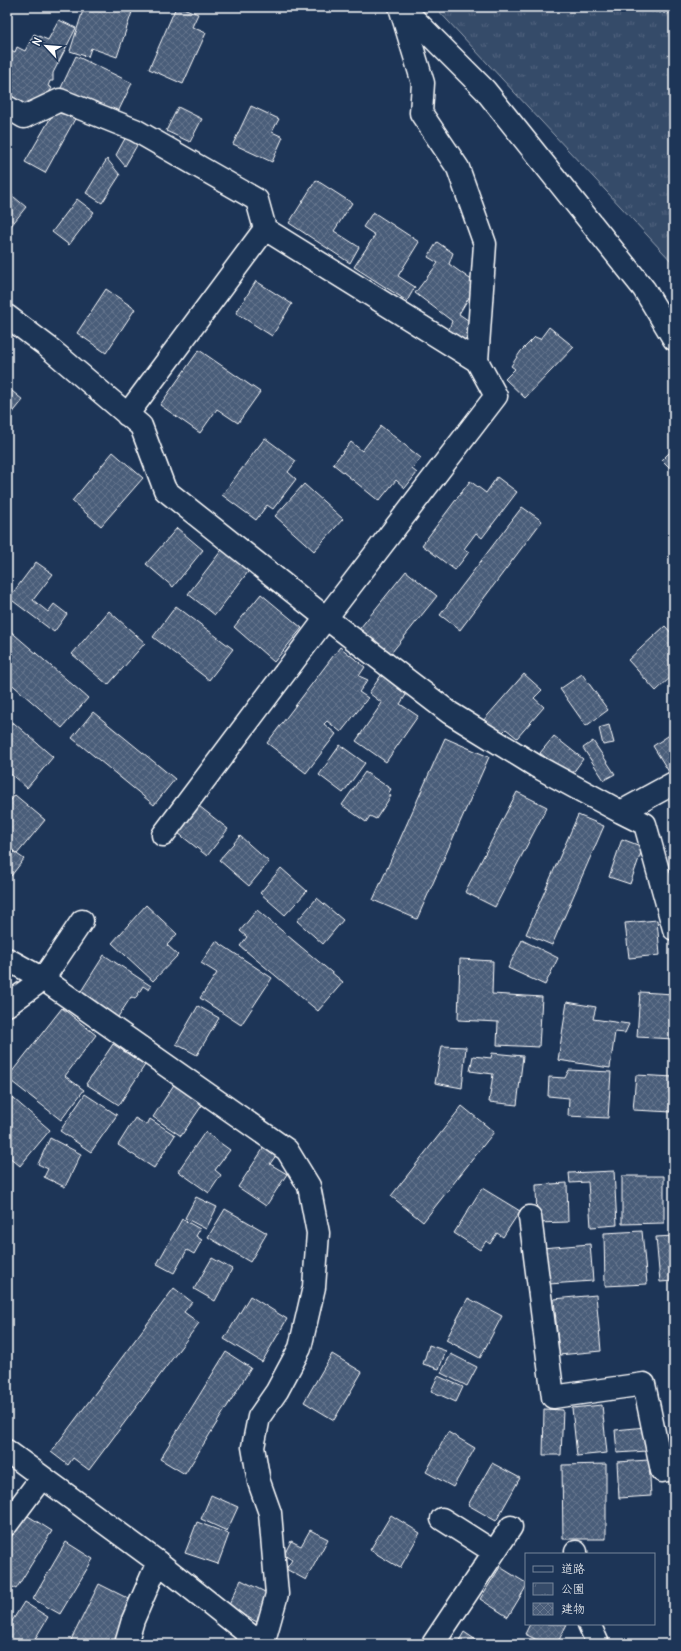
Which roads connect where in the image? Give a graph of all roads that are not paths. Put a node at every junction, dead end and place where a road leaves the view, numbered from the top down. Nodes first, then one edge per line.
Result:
1 (401, 7) edge
2 (7, 107) edge
3 (265, 229) junction
4 (7, 316) edge
5 (674, 339) edge
6 (477, 361) junction
7 (127, 414) junction
8 (326, 618) junction
9 (674, 783) edge
10 (621, 812) junction
11 (163, 835) dead end
12 (82, 922) dead end
13 (674, 929) edge
14 (7, 958) edge
15 (43, 979) junction
16 (7, 1005) edge
17 (530, 1217) dead end
18 (7, 1451) edge
19 (674, 1469) edge
20 (42, 1477) junction
21 (442, 1519) dead end
22 (7, 1524) edge
23 (511, 1527) dead end
24 (494, 1552) junction
25 (158, 1562) junction
26 (589, 1625) edge
27 (126, 1644) edge
28 (262, 1644) edge
29 (433, 1644) edge
30 (598, 1644) edge

1 - 5 street
1 - 6 street
2 - 3 street
3 - 6 street
3 - 7 street
4 - 7 street
6 - 8 street
7 - 8 street
8 - 10 street
8 - 11 street
9 - 10 street
10 - 13 street
12 - 15 street
14 - 15 street
15 - 16 street
15 - 28 street
17 - 19 street
18 - 20 street
20 - 22 street
20 - 25 street
21 - 24 street
23 - 24 street
24 - 29 street
25 - 27 street
25 - 28 street
26 - 30 street

